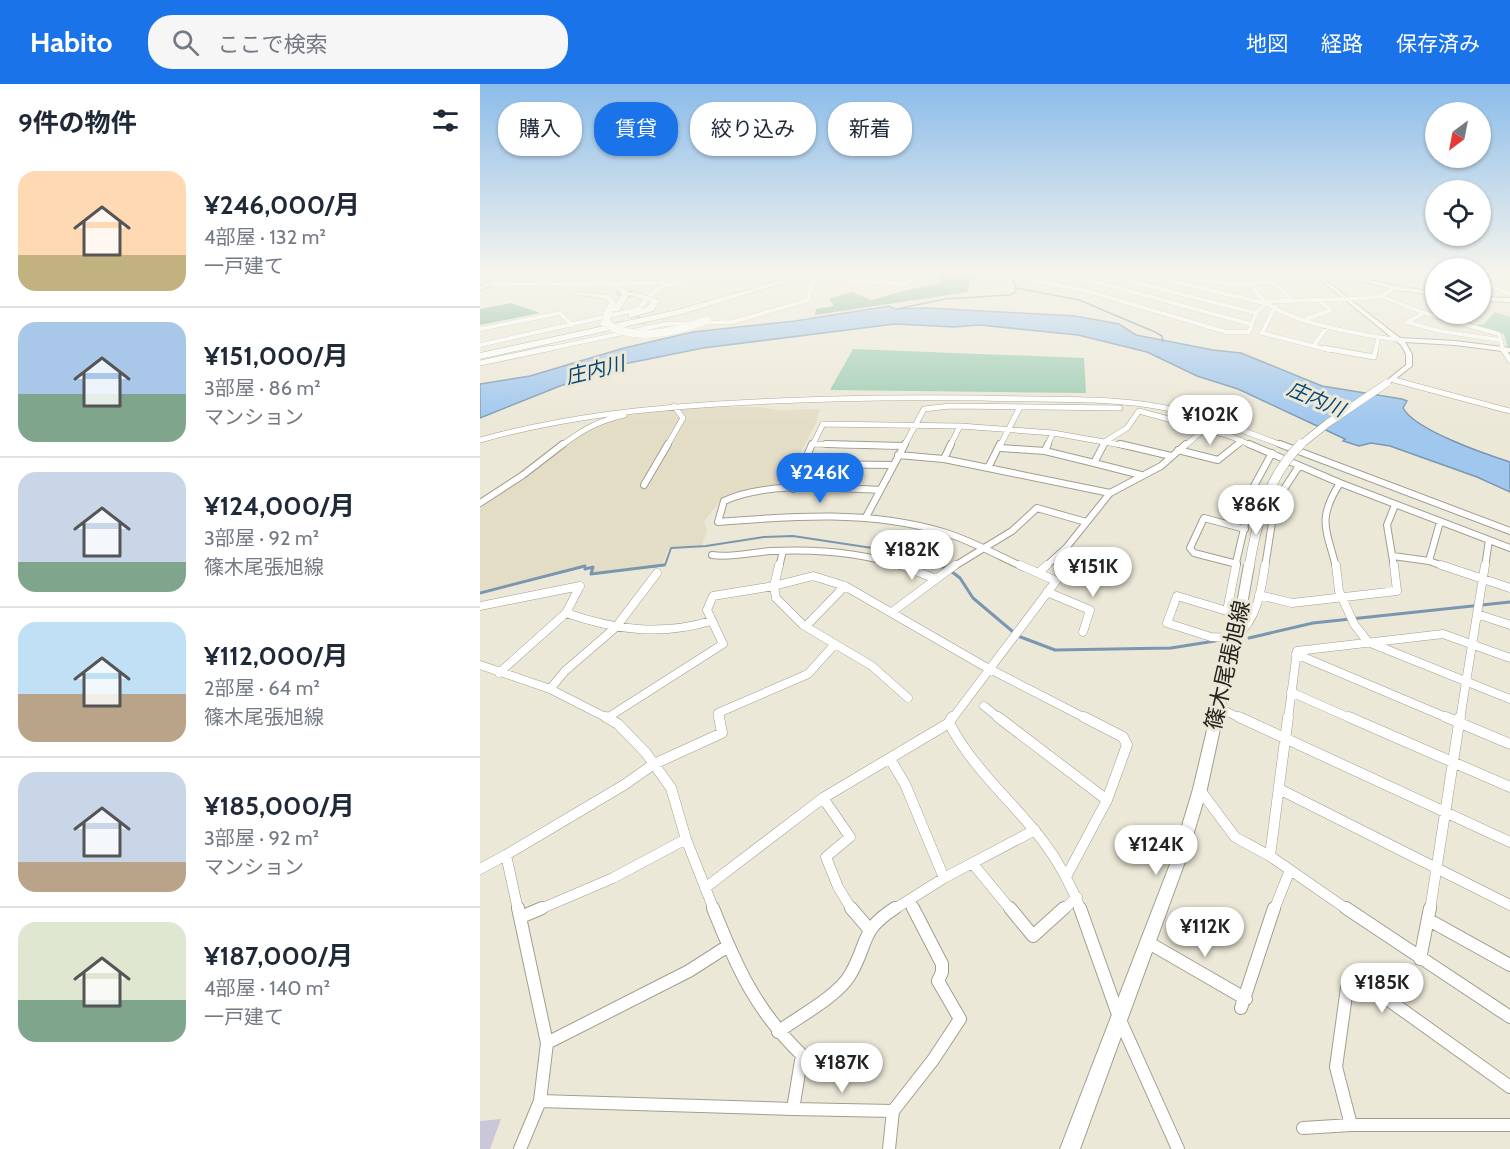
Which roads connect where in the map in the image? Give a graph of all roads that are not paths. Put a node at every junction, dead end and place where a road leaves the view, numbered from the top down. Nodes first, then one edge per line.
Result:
1 (512, 323) edge
2 (570, 323) edge
3 (584, 323) edge
4 (598, 323) edge
5 (605, 323) edge
6 (607, 323) edge
7 (631, 323) edge
8 (640, 323) edge
9 (697, 323) edge
10 (698, 323) edge
11 (1195, 323) edge
12 (1245, 323) edge
13 (1266, 323) edge
14 (1318, 323) edge
15 (1378, 323) edge
16 (1409, 323) edge
17 (1459, 323) edge
18 (1250, 324) joint
19 (572, 325) junction
20 (1328, 326) junction
21 (480, 329) edge
22 (588, 333) junction
23 (1378, 338) junction
24 (1400, 340) junction
25 (1500, 340) junction
26 (480, 345) edge
27 (1314, 345) junction
28 (1502, 349) junction
29 (1330, 350) junction
30 (1510, 350) edge
31 (480, 351) edge
32 (480, 356) edge
33 (1337, 359) dead end
34 (1510, 360) edge
35 (480, 363) edge
36 (1390, 381) junction
37 (1149, 405) junction
38 (674, 406) junction
39 (1020, 407) junction
40 (649, 408) junction
41 (1139, 411) junction
42 (1510, 411) edge
43 (915, 425) junction
44 (960, 426) junction
45 (1011, 428) junction
46 (1207, 428) junction
47 (1053, 433) junction
48 (1230, 436) junction
49 (480, 440) edge
50 (1106, 441) junction
51 (1242, 441) junction
52 (812, 444) junction
53 (1275, 444) junction
54 (903, 446) junction
55 (1000, 448) junction
56 (1178, 450) junction
57 (1045, 451) junction
58 (1272, 453) junction
59 (898, 454) junction
60 (1171, 456) junction
61 (944, 459) junction
62 (1095, 463) junction
63 (804, 464) junction
64 (892, 465) junction
65 (1299, 466) junction
66 (988, 468) junction
67 (1141, 475) junction
68 (1340, 483) junction
69 (644, 484) dead end
70 (794, 489) junction
71 (880, 490) junction
72 (1110, 493) junction
73 (480, 503) edge
74 (1395, 505) junction
75 (866, 517) junction
76 (1086, 522) junction
77 (1440, 522) junction
78 (1245, 529) junction
79 (1510, 531) edge
80 (1489, 540) junction
81 (1510, 548) edge
82 (984, 549) junction
83 (783, 551) junction
84 (712, 555) dead end
85 (1393, 556) junction
86 (1429, 561) junction
87 (1236, 564) junction
88 (657, 573) dead end
89 (1038, 573) junction
90 (936, 579) junction
91 (1482, 579) junction
92 (774, 586) junction
93 (845, 586) junction
94 (1510, 588) edge
95 (1047, 592) junction
96 (1259, 595) junction
97 (1341, 597) junction
98 (480, 606) edge
99 (1478, 609) junction
100 (892, 612) junction
101 (566, 613) junction
102 (1232, 616) junction
103 (711, 621) junction
104 (1510, 625) edge
105 (806, 626) junction
106 (615, 627) junction
107 (1083, 632) dead end
108 (1232, 639) junction
109 (1368, 642) junction
110 (835, 644) junction
111 (1472, 644) junction
112 (1296, 654) junction
113 (1510, 658) edge
114 (480, 665) edge
115 (988, 668) junction
116 (499, 672) junction
117 (1466, 682) junction
118 (550, 689) junction
119 (1291, 692) junction
120 (908, 698) dead end
121 (1510, 699) edge
122 (984, 706) dead end
123 (1217, 707) junction
124 (607, 718) junction
125 (949, 723) junction
126 (1459, 723) junction
127 (1285, 737) junction
128 (1510, 744) edge
129 (890, 759) junction
130 (1452, 763) junction
131 (654, 764) junction
132 (1510, 787) edge
133 (1200, 789) junction
134 (1279, 789) junction
135 (823, 798) junction
136 (1107, 800) junction
137 (1444, 812) junction
138 (1035, 830) junction
139 (686, 839) junction
140 (1510, 842) edge
141 (506, 855) junction
142 (1270, 856) junction
143 (973, 864) junction
144 (1435, 867) junction
145 (480, 869) edge
146 (1290, 870) junction
147 (1066, 877) junction
148 (944, 878) junction
149 (705, 888) junction
150 (1077, 897) junction
151 (909, 900) junction
152 (1510, 905) edge
153 (521, 917) junction
154 (1429, 920) junction
155 (869, 929) junction
156 (1149, 943) junction
157 (728, 946) junction
158 (1420, 959) junction
159 (1510, 965) edge
160 (1510, 1017) edge
161 (1120, 1019) junction
162 (778, 1032) junction
163 (547, 1043) junction
164 (1510, 1087) edge
165 (540, 1101) junction
166 (793, 1109) junction
167 (893, 1111) junction
168 (1352, 1125) junction
169 (1510, 1125) edge
170 (1303, 1128) dead end
171 (520, 1149) edge
172 (889, 1149) edge
173 (1070, 1149) edge
174 (1178, 1149) edge

1 - 21 street
2 - 19 street
3 - 19 street
4 - 31 highway
5 - 10 highway, bridge
6 - 31 highway
7 - 22 highway
8 - 22 highway
9 - 35 street
11 - 18 street
12 - 18 street
13 - 27 street
14 - 20 street
15 - 24 main road
16 - 25 street
17 - 25 street
19 - 26 street
20 - 23 street
20 - 27 street
22 - 32 highway
23 - 24 street
23 - 29 street
24 - 28 main road
24 - 36 main road, 篠木尾張旭線
25 - 28 street
27 - 29 street
28 - 30 main road
28 - 34 street
29 - 33 street
36 - 42 street
36 - 102 main road, 篠木尾張旭線, bridge
37 - 38 street
37 - 46 street
37 - 53 street
38 - 40 street
38 - 69 street
39 - 41 street
39 - 43 street
39 - 45 street
40 - 49 street
40 - 73 street
41 - 46 street
41 - 50 street
43 - 44 street
43 - 52 street
43 - 54 street
44 - 45 street
44 - 61 street
45 - 47 street
45 - 55 street
46 - 48 street
46 - 56 street
47 - 50 street
47 - 57 street
48 - 51 street
48 - 53 street
50 - 60 street
50 - 62 street
51 - 56 street
51 - 58 street
52 - 54 street
52 - 63 street
53 - 79 street
54 - 59 street
55 - 57 street
55 - 66 street
56 - 60 street
57 - 62 street
58 - 65 street
58 - 78 street
59 - 61 street
59 - 64 street
60 - 67 street
61 - 66 street
62 - 67 street
63 - 64 street
63 - 70 street
64 - 71 street
65 - 68 street
65 - 96 street
66 - 72 street
67 - 72 street
68 - 74 street
68 - 97 street
70 - 71 street
70 - 75 street
71 - 75 street
72 - 76 street
74 - 77 street
74 - 85 street
75 - 82 street
76 - 82 street
76 - 89 street
77 - 80 street
77 - 86 street
78 - 87 street
78 - 87 street
80 - 81 street
80 - 91 street
82 - 89 street
82 - 90 street
83 - 84 street
83 - 90 street
83 - 92 street
85 - 86 street
85 - 97 street
86 - 91 street
87 - 102 street
88 - 106 street
89 - 95 street
90 - 100 street
91 - 94 street
91 - 99 street
92 - 93 street
92 - 103 street
92 - 105 street
93 - 100 street
93 - 105 street
95 - 107 street
95 - 115 street
96 - 97 street
96 - 108 street
97 - 109 street
98 - 101 street
99 - 104 street
99 - 111 street
100 - 115 street
101 - 106 street
101 - 116 street
102 - 108 main road, 篠木尾張旭線
102 - 108 street
103 - 106 street
103 - 124 street
105 - 110 street
106 - 118 street
108 - 123 main road, 篠木尾張旭線
109 - 111 street
109 - 112 street
109 - 117 street
110 - 120 street
110 - 131 street
111 - 113 street
111 - 117 street
112 - 119 street
112 - 126 street
114 - 116 street
115 - 125 street
115 - 136 street
116 - 118 street
117 - 121 street
117 - 126 street
118 - 124 street
119 - 127 street
119 - 130 street
122 - 136 street
123 - 127 street
123 - 133 main road, 篠木尾張旭線
124 - 131 street
125 - 129 street
125 - 138 street
126 - 128 street
126 - 130 street
127 - 134 street
127 - 137 street
129 - 135 street
129 - 148 street
130 - 132 street
130 - 137 street
131 - 139 street
131 - 141 street
133 - 142 street
133 - 156 main road, 篠木尾張旭線
134 - 142 street
134 - 144 street
135 - 149 street
135 - 155 street
136 - 147 street
137 - 140 street
137 - 144 street
138 - 143 street
138 - 147 street
139 - 149 street
139 - 153 street
141 - 145 street
141 - 153 street
142 - 146 street
143 - 148 street
143 - 150 street
144 - 152 street
144 - 154 street
146 - 156 street
146 - 158 street
147 - 150 street
148 - 151 street
149 - 157 street
150 - 161 street
151 - 155 street
151 - 167 street
153 - 163 street
154 - 158 street
154 - 159 street
155 - 162 street
156 - 161 main road, 篠木尾張旭線
157 - 162 street
157 - 163 street
158 - 160 street
161 - 173 main road, 篠木尾張旭線
161 - 174 street
162 - 166 street
163 - 165 street
164 - 168 street
165 - 166 street
165 - 171 street
166 - 167 street
167 - 172 street
168 - 169 street
168 - 170 street

